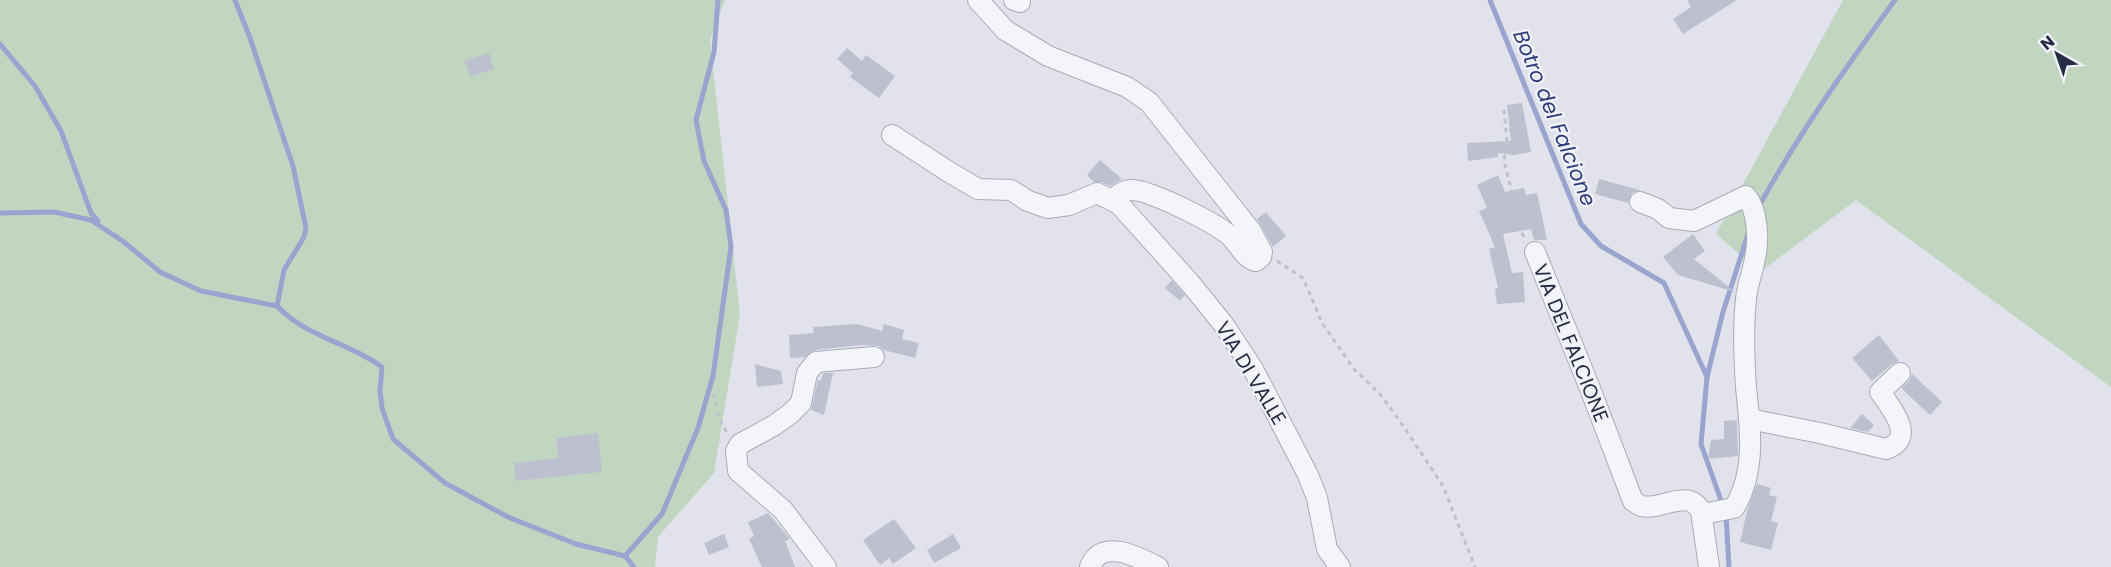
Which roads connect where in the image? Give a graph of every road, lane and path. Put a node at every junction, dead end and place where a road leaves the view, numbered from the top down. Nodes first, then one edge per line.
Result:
1 (978, 0) edge
2 (1504, 110) dead end
3 (892, 135) dead end
4 (1640, 202) dead end
5 (1119, 204) junction
6 (1262, 252) junction
7 (1535, 252) joint
8 (874, 357) dead end
9 (1900, 373) dead end
10 (713, 394) dead end
11 (1749, 418) junction
12 (736, 451) junction
13 (1706, 513) junction
14 (826, 567) edge
15 (1090, 567) edge
16 (1158, 567) edge
17 (1340, 567) edge
18 (1474, 567) edge
19 (1709, 567) edge

1 - 6 street
2 - 7 path, VIA DEL FALCIONE
3 - 5 street, VIA DI VALLE
4 - 11 street
5 - 6 street
5 - 17 street, VIA DI VALLE
6 - 18 path
7 - 13 street, VIA DEL FALCIONE
8 - 12 street
9 - 11 street
10 - 12 path
11 - 13 street
12 - 14 street
13 - 19 street
15 - 16 street

